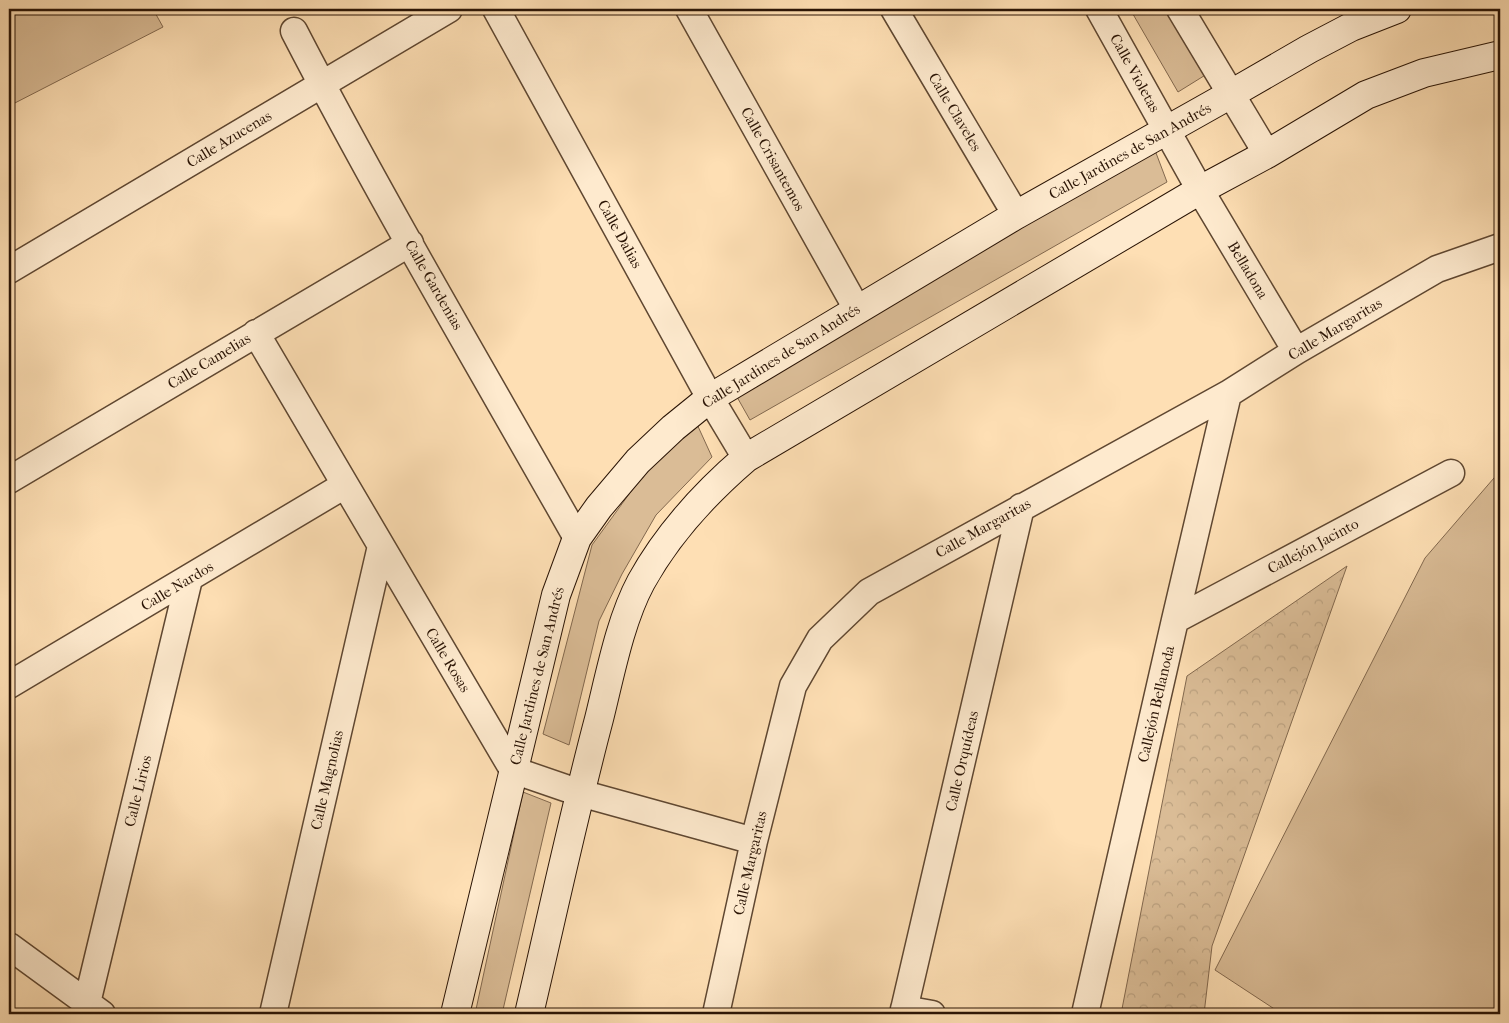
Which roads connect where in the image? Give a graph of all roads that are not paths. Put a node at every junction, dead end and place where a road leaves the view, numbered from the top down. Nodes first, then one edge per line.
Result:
1 (449, 9) edge
2 (496, 9) edge
3 (689, 9) edge
4 (894, 9) edge
5 (1100, 9) edge
6 (1180, 9) edge
7 (1397, 9) edge
8 (294, 31) dead end
9 (1500, 55) edge
10 (321, 84) junction
11 (1231, 94) junction
12 (1166, 130) junction
13 (1267, 154) junction
14 (1200, 190) junction
15 (1016, 215) junction
16 (410, 244) junction
17 (1500, 247) edge
18 (9, 270) edge
19 (857, 310) junction
20 (256, 333) junction
21 (1296, 351) junction
22 (1228, 394) junction
23 (710, 398) junction
24 (746, 458) junction
25 (1451, 473) dead end
26 (9, 480) edge
27 (345, 485) junction
28 (1022, 507) junction
29 (577, 538) junction
30 (381, 546) junction
31 (189, 579) junction
32 (1175, 620) junction
33 (9, 685) edge
34 (513, 770) junction
35 (580, 793) junction
36 (754, 841) junction
37 (9, 946) edge
38 (94, 1009) edge
39 (903, 1012) edge
40 (273, 1014) edge
41 (455, 1014) edge
42 (529, 1014) edge
43 (716, 1014) edge
44 (932, 1014) edge
45 (1085, 1014) edge

1 - 10 street, Calle Azucenas
2 - 23 street, Calle Dalias
3 - 19 street, Calle Crisantemos
4 - 15 street, Calle Claveles
5 - 12 street, Calle Violetas
6 - 11 street
7 - 11 street, Calle Jardines de San Andrés
8 - 10 street, Calle Gardenias
9 - 13 street
10 - 16 street, Calle Gardenias
10 - 18 street, Calle Azucenas
11 - 12 street, Calle Jardines de San Andrés
11 - 13 street
12 - 14 street, Calle Violetas
12 - 15 street, Calle Jardines de San Andrés
13 - 14 street
14 - 21 street, Belladona
14 - 24 street
15 - 19 street, Calle Jardines de San Andrés
16 - 20 street, Calle Camelias
16 - 29 street, Calle Gardenias
17 - 21 street, Calle Margaritas
19 - 23 street, Calle Jardines de San Andrés
20 - 26 street, Calle Camelias
20 - 27 street, Calle Rosas
21 - 22 street, Calle Margaritas
22 - 28 street, Calle Margaritas
22 - 32 street, Callejón Bellanoda
23 - 24 street, Calle Dalias
23 - 29 street, Calle Jardines de San Andrés
24 - 35 street
25 - 32 street, Callejón Jacinto
27 - 30 street, Calle Rosas
27 - 31 street, Calle Nardos
28 - 36 street, Calle Margaritas
28 - 39 street, Calle Orquídeas
29 - 34 street, Calle Jardines de San Andrés
30 - 34 street, Calle Rosas
30 - 40 street, Calle Magnolias
31 - 33 street, Calle Nardos
31 - 38 street, Calle Lirios
32 - 45 street, Callejón Bellanoda
34 - 35 street
34 - 41 street, Calle Jardines de San Andrés
35 - 36 street
35 - 42 street
36 - 43 street, Calle Margaritas
37 - 38 street
39 - 44 street

